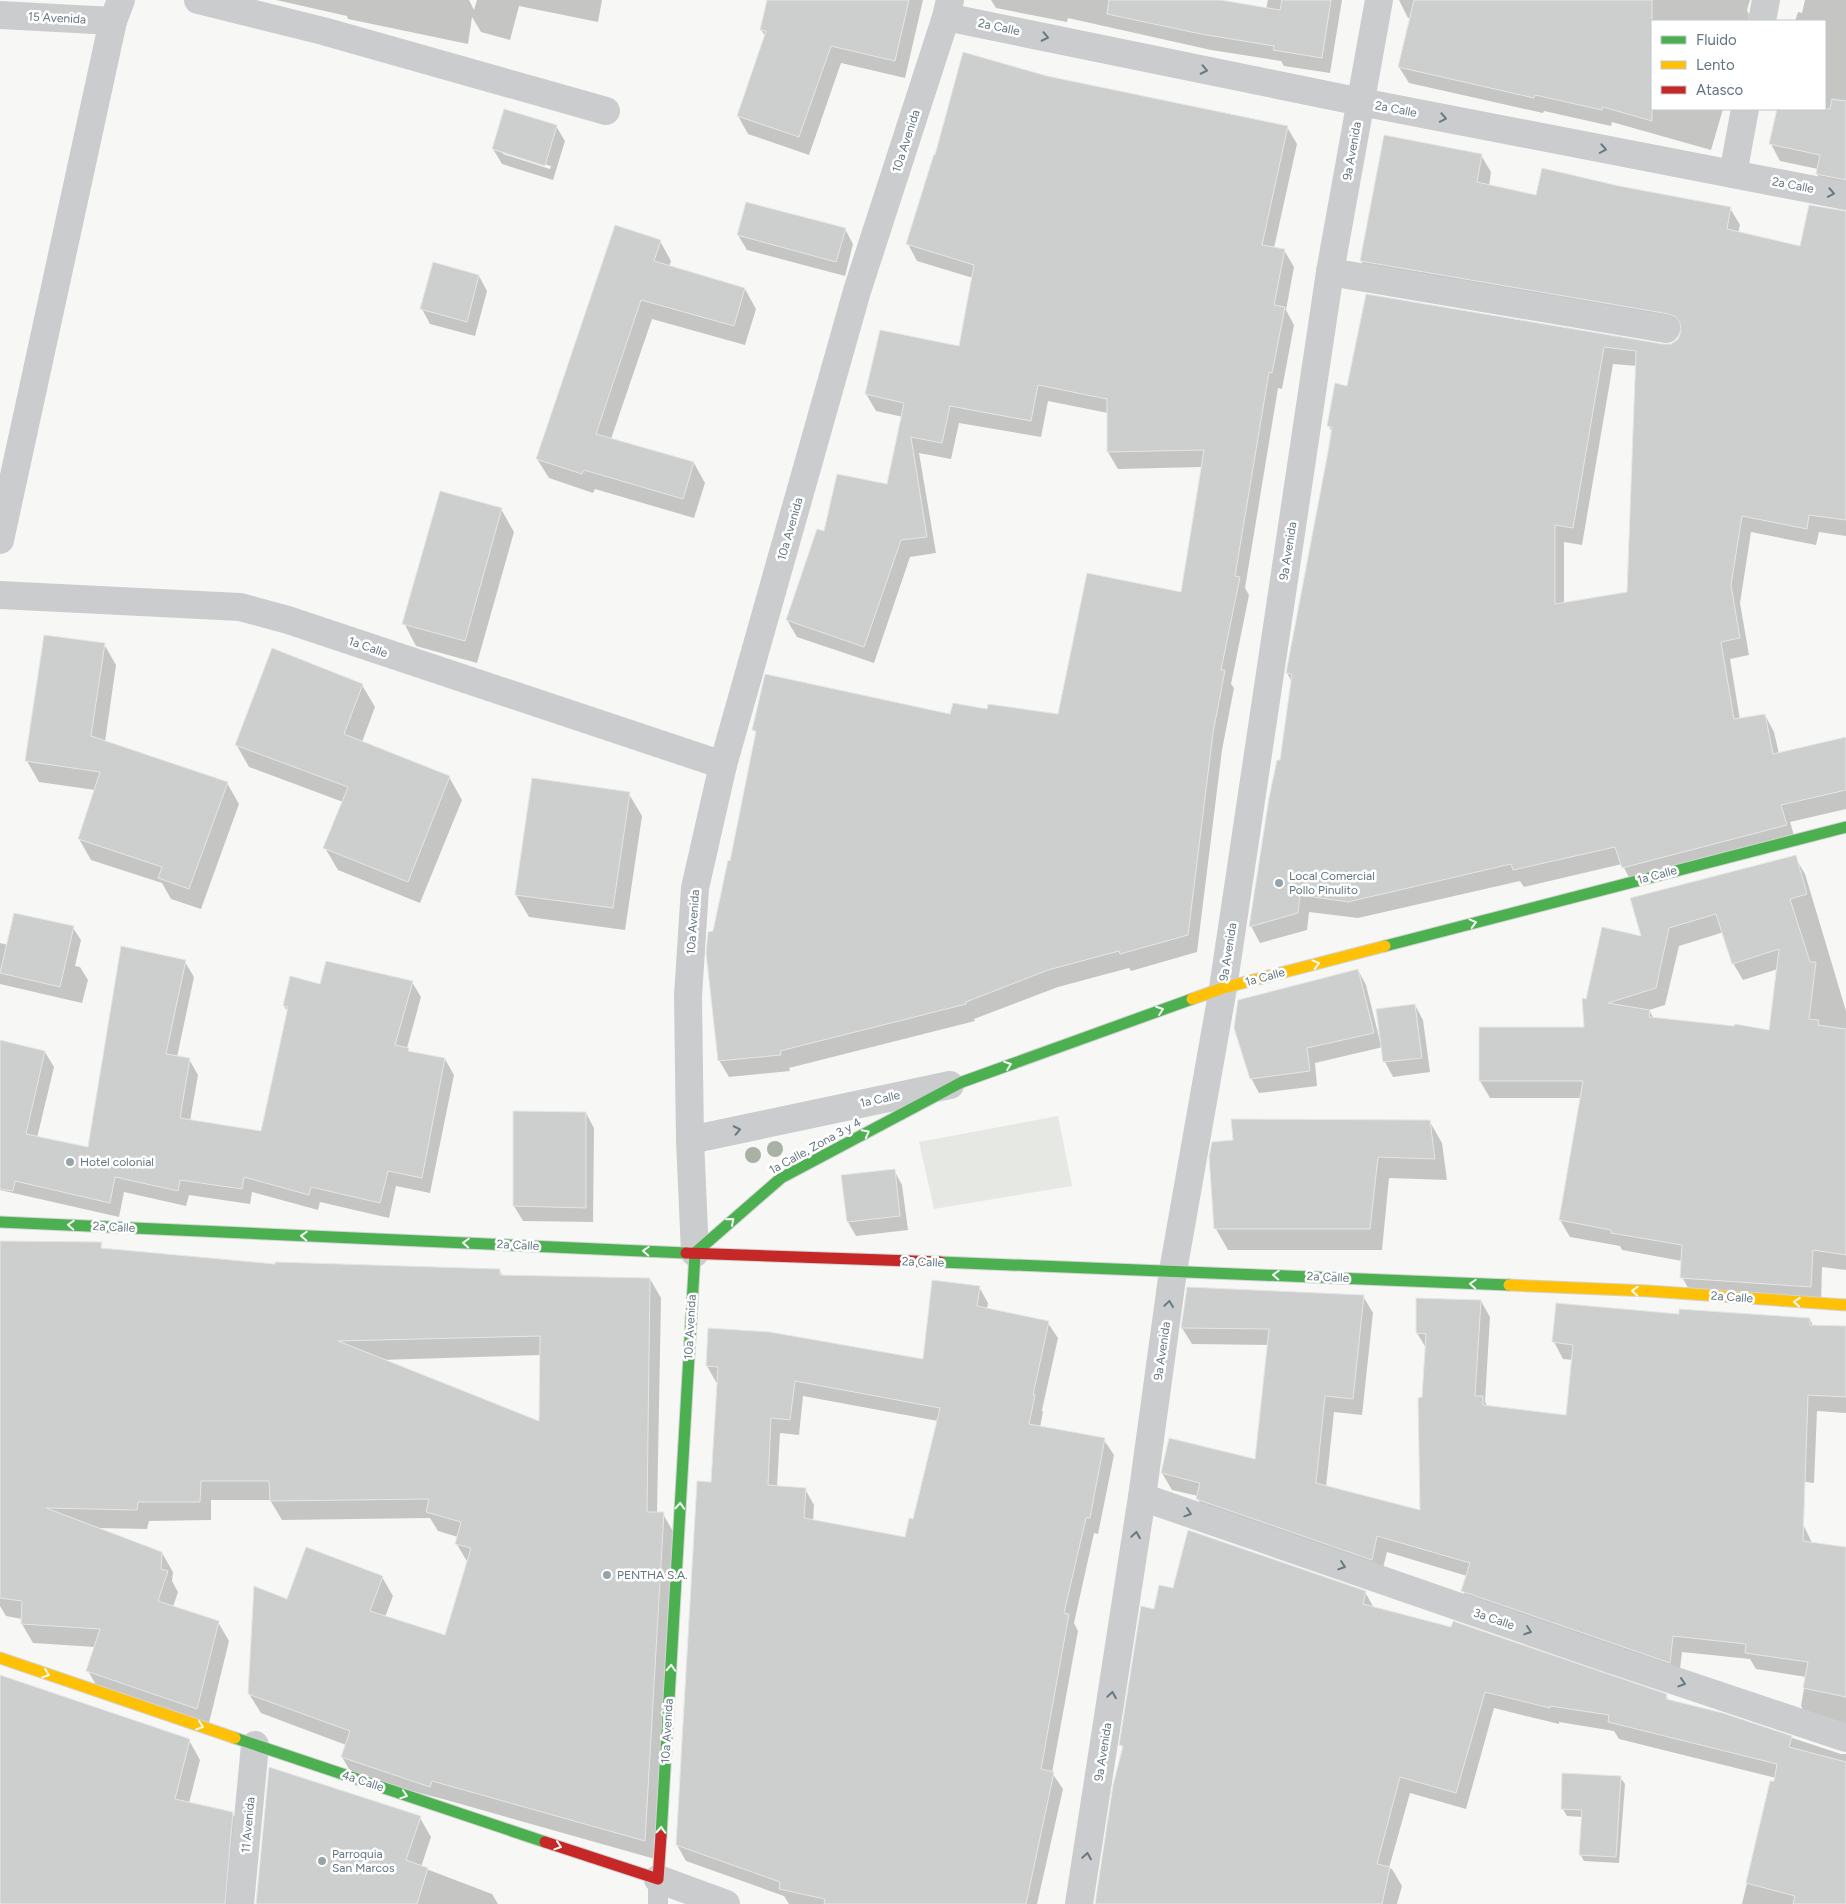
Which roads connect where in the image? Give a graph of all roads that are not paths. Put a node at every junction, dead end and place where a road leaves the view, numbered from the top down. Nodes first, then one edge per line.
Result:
1 (198, 0) edge
2 (1379, 0) edge
3 (1766, 0) edge
4 (948, 8) edge
5 (117, 11) edge
6 (0, 15) edge
7 (1762, 20) edge
8 (1361, 102) junction
9 (606, 110) dead end
10 (1745, 110) edge
11 (1733, 174) junction
12 (1846, 196) edge
13 (1330, 272) junction
14 (1666, 329) dead end
15 (0, 540) edge
16 (0, 595) edge
17 (723, 765) junction
18 (1846, 827) edge
19 (1223, 988) junction
20 (962, 1082) junction
21 (690, 1140) junction
22 (0, 1222) edge
23 (694, 1253) junction
24 (1173, 1271) junction
25 (1846, 1305) edge
26 (1142, 1497) junction
27 (0, 1658) edge
28 (1846, 1738) edge
29 (255, 1745) junction
30 (658, 1891) edge
31 (240, 1904) edge
32 (726, 1904) edge
33 (1079, 1904) edge

1 - 9 street
2 - 8 street, 9a Avenida
3 - 7 street
4 -> 8 street, 2a Calle
4 - 17 street, 10a Avenida
5 - 6 street, 15 Avenida
5 - 15 street
8 -> 11 street, 2a Calle
8 - 13 street, 9a Avenida
10 - 11 street
11 -> 12 street, 2a Calle
13 - 14 street
13 - 19 street, 9a Avenida
16 - 17 street, 1a Calle
17 - 21 street, 10a Avenida
19 -> 18 main road, 1a Calle
20 -> 19 main road, 1a Calle
19 - 24 street, 9a Avenida
21 -> 20 street, 1a Calle
23 -> 20 main road, 1a Calle, Zona 3 y 4
21 - 23 street, 10a Avenida
23 -> 22 main road, 2a Calle
23 - 24 main road, 2a Calle
30 -> 23 main road, 10a Avenida
25 -> 24 main road, 2a Calle
26 -> 24 street, 9a Avenida
26 -> 28 street, 3a Calle
33 -> 26 street, 9a Avenida
27 -> 29 main road, 4a Calle
29 -> 30 main road, 4a Calle
29 - 31 street, 11 Avenida
30 - 32 street, 4a Calle

